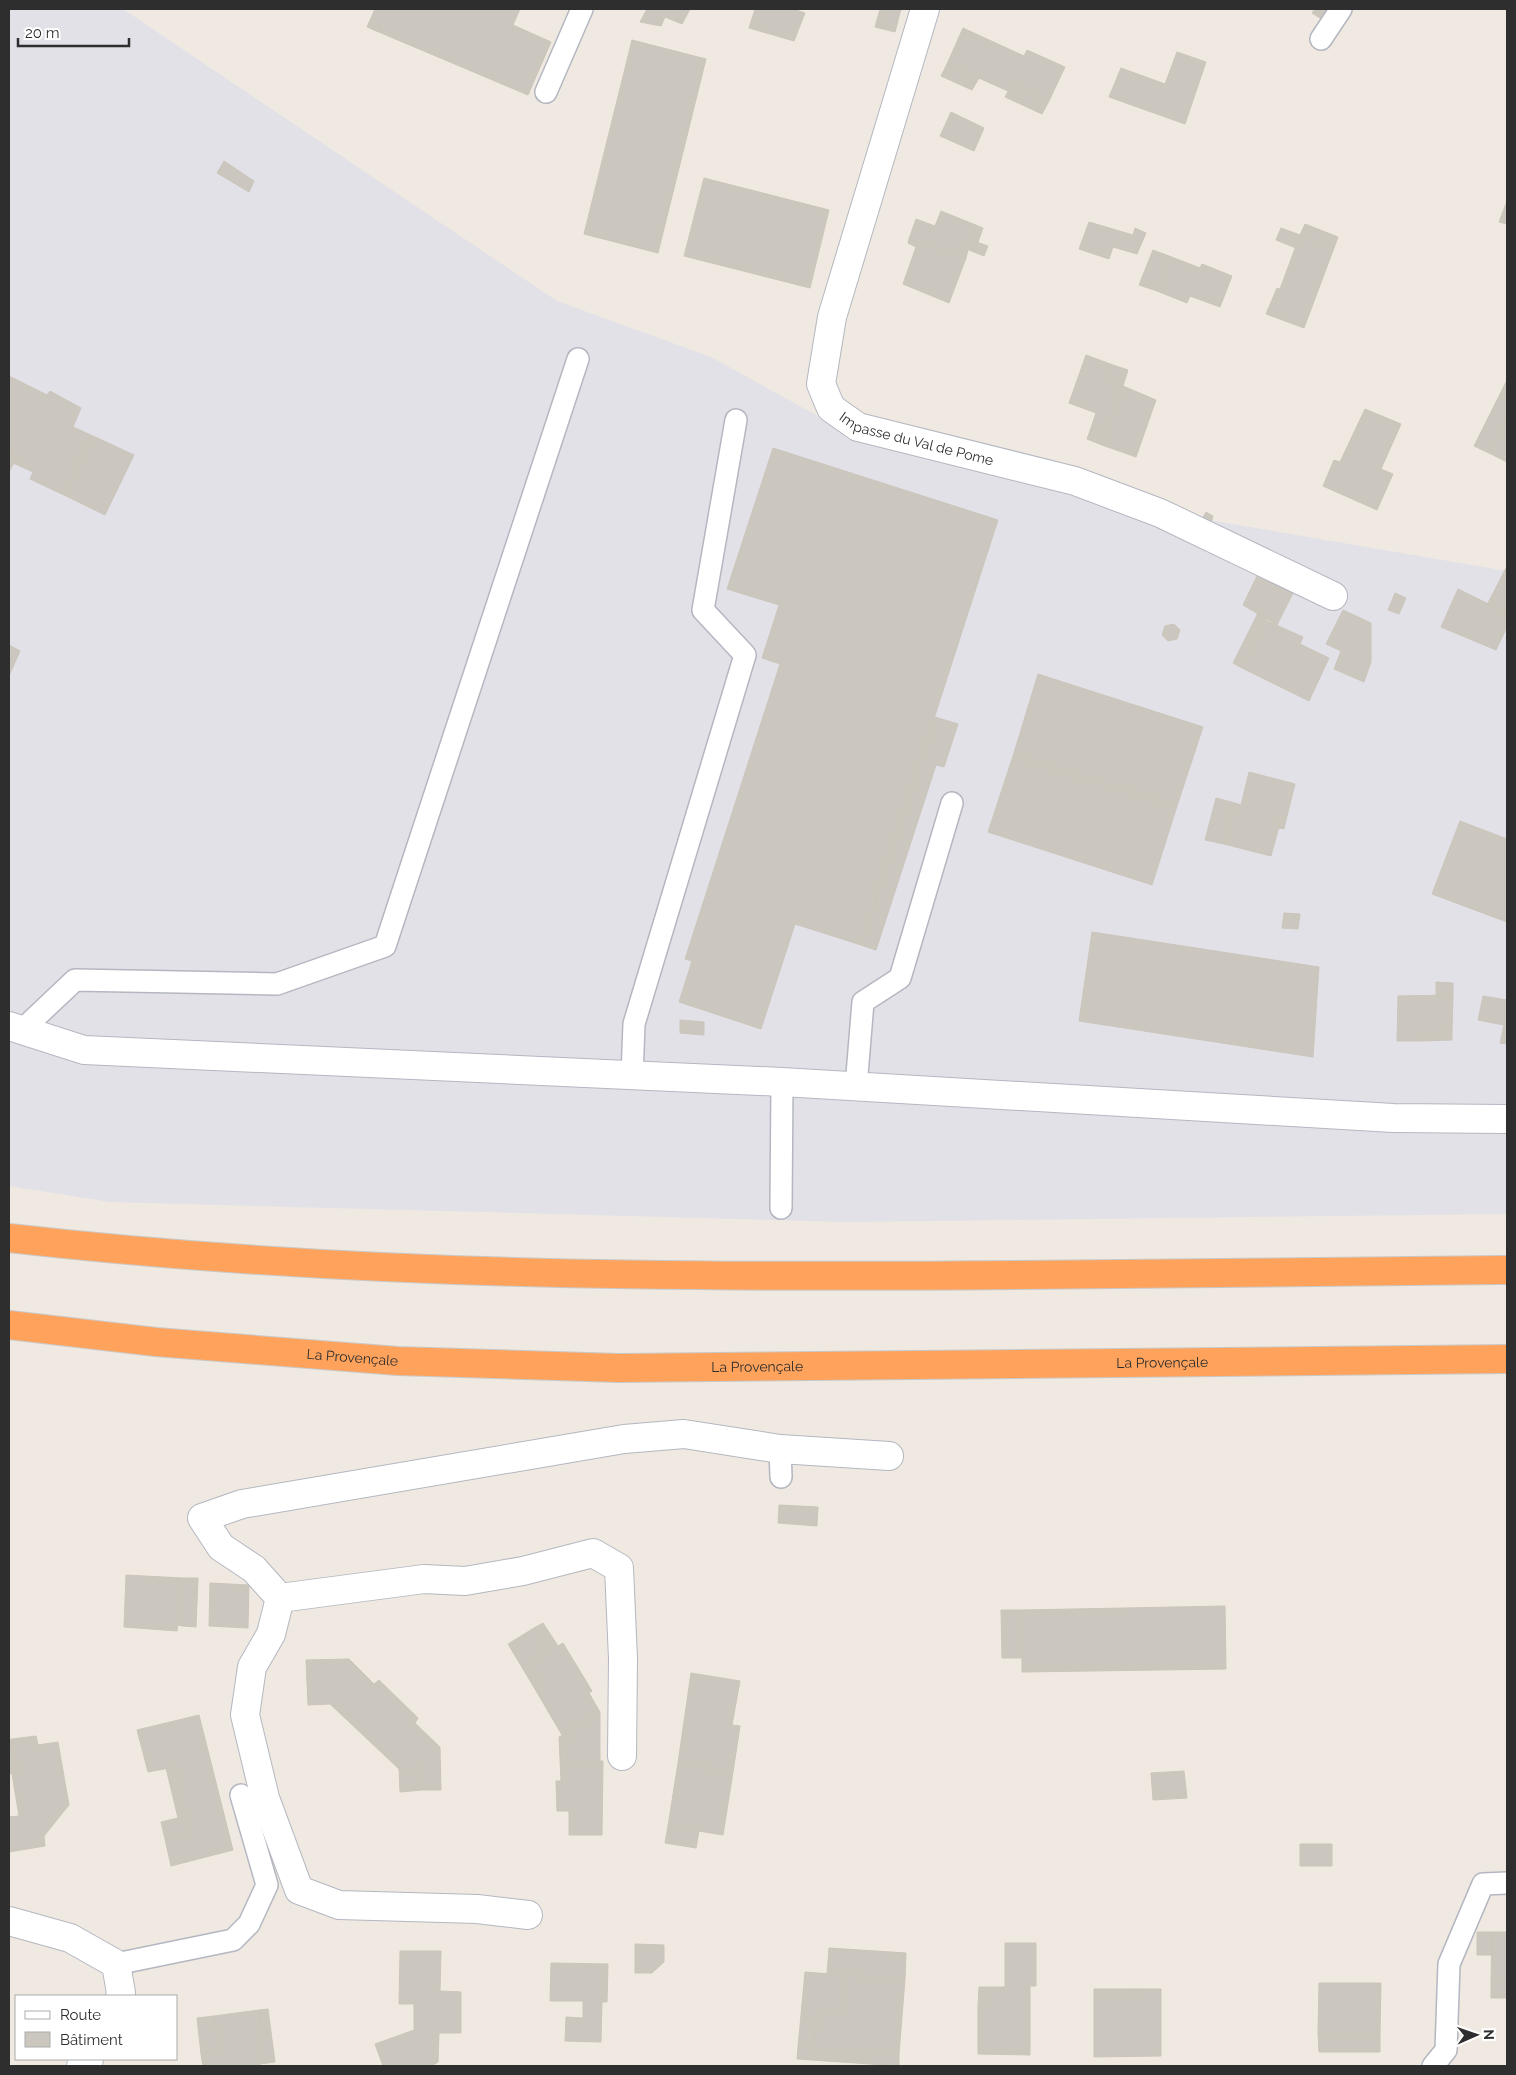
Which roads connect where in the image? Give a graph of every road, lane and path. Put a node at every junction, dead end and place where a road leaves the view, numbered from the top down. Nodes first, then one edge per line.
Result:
1 (582, 9) edge
2 (925, 9) edge
3 (1341, 9) edge
4 (1321, 39) dead end
5 (546, 92) dead end
6 (578, 359) dead end
7 (736, 420) dead end
8 (1333, 596) dead end
9 (952, 803) dead end
10 (15, 1028) edge
11 (632, 1076) junction
12 (782, 1082) junction
13 (856, 1087) junction
14 (1507, 1119) edge
15 (781, 1208) dead end
16 (9, 1238) edge
17 (1507, 1270) edge
18 (9, 1325) edge
19 (1507, 1359) edge
20 (780, 1450) junction
21 (889, 1456) dead end
22 (781, 1477) dead end
23 (280, 1598) junction
24 (622, 1756) dead end
25 (241, 1795) dead end
26 (1507, 1883) edge
27 (528, 1916) dead end
28 (9, 1921) edge
29 (116, 1964) junction
30 (120, 1995) edge
31 (1433, 2066) edge

1 - 5 lane
2 - 8 street, Impasse du Val de Pome
3 - 4 lane
6 - 10 lane
7 - 11 lane
9 - 13 lane
10 - 11 street
11 - 12 street
12 - 13 street
12 - 15 lane
13 - 14 street
16 - 17 highway
18 - 19 highway, La Provençale
20 - 21 street
20 - 22 lane
20 - 23 street
23 - 24 street
23 - 27 street
25 - 29 lane
26 - 31 lane
28 - 29 street
29 - 30 street

